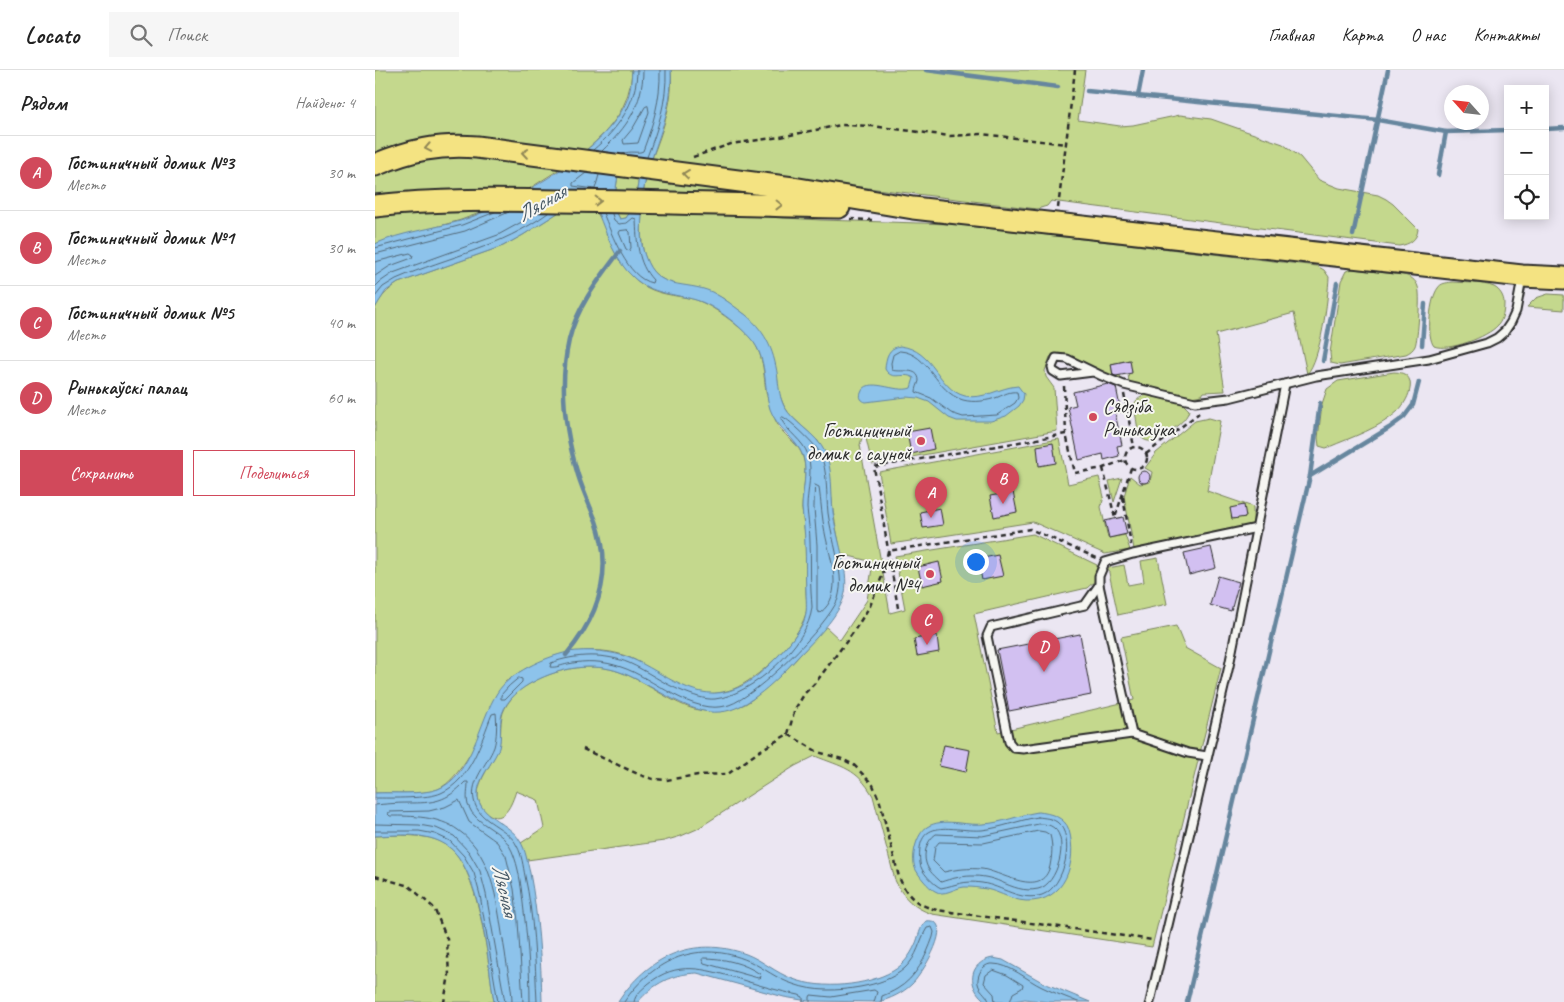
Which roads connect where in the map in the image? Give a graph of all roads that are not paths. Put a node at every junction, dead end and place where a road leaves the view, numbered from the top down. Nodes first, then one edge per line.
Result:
1 (375, 165) edge
2 (375, 206) edge
3 (913, 208) junction
4 (1522, 276) junction
5 (1564, 278) edge
6 (1093, 372) junction
7 (1285, 384) junction
8 (1257, 528) junction
9 (1099, 585) junction
10 (1132, 734) junction
11 (1207, 756) junction
12 (1149, 1002) edge

3 -> 1 main road
2 -> 3 main road
3 - 4 main road
4 - 5 main road
4 - 7 lane
6 - 6 lane
6 - 7 lane
7 - 8 lane
8 - 9 lane
8 - 11 lane
9 - 10 lane
9 - 10 lane
10 - 11 lane
11 - 12 lane

